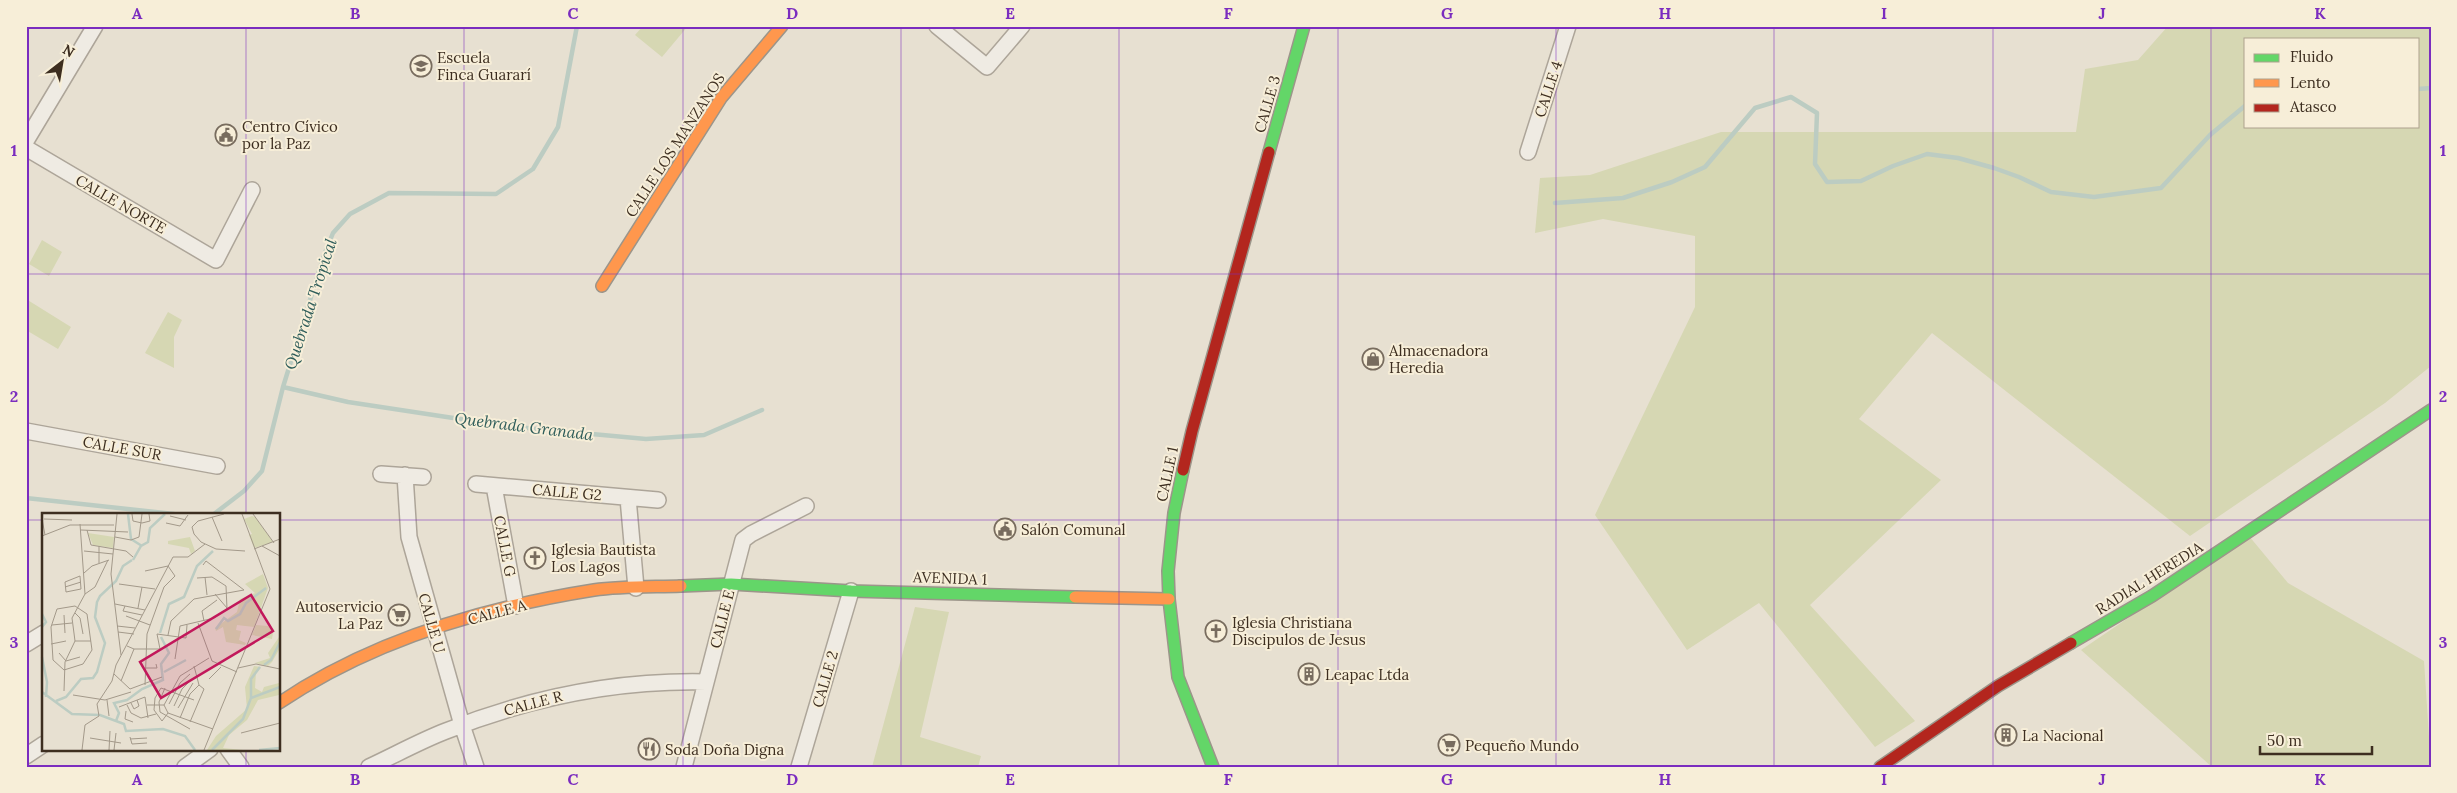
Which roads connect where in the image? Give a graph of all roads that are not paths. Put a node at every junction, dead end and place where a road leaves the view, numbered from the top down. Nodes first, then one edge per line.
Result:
1 (95, 26) edge
2 (782, 26) edge
3 (937, 26) edge
4 (1022, 26) edge
5 (1304, 26) edge
6 (1568, 26) edge
7 (26, 140) edge
8 (26, 148) edge
9 (1528, 152) dead end
10 (252, 190) dead end
11 (1259, 190) joint
12 (602, 286) dead end
13 (2431, 410) edge
14 (26, 431) edge
15 (217, 466) dead end
16 (381, 474) dead end
17 (405, 475) junction
18 (423, 477) dead end
19 (476, 484) dead end
20 (494, 486) junction
21 (628, 498) junction
22 (658, 500) dead end
23 (806, 506) dead end
24 (731, 584) junction
25 (636, 588) junction
26 (851, 591) junction
27 (1169, 599) junction
28 (516, 606) junction
29 (434, 629) junction
30 (42, 634) edge
31 (26, 644) edge
32 (706, 682) junction
33 (280, 702) edge
34 (462, 725) junction
35 (42, 745) edge
36 (209, 750) edge
37 (229, 750) edge
38 (26, 756) edge
39 (184, 767) edge
40 (240, 767) edge
41 (369, 767) edge
42 (476, 767) edge
43 (684, 767) edge
44 (799, 767) edge
45 (1213, 767) edge
46 (1880, 767) edge

1 - 7 street
2 - 12 street, CALLE LOS MANZANOS
3 - 4 street
5 - 11 street, CALLE 3
6 - 9 street, CALLE 4
8 - 10 street, CALLE NORTE
11 - 27 street, CALLE 1
13 - 46 street, RADIAL HEREDIA
14 - 15 street, CALLE SUR
16 - 17 street
17 - 18 street
17 - 29 street, CALLE U
19 - 20 street, CALLE G2
20 - 21 street, CALLE G2
20 - 28 street, CALLE G
21 - 22 street, CALLE G2
21 - 25 street
23 - 24 street, CALLE E
24 - 25 street, CALLE A
24 - 26 street, AVENIDA 1
24 - 32 street, CALLE E
25 - 28 street, CALLE A
26 - 27 street, AVENIDA 1
26 - 44 street, CALLE 2
27 - 45 street, CALLE 1
28 - 29 street, CALLE A
29 - 33 street, CALLE A
29 - 34 street, CALLE U
30 - 31 street
32 - 34 street, CALLE R
32 - 43 street, CALLE E
34 - 41 street, CALLE R
34 - 42 street, CALLE U
35 - 38 street
36 - 39 street
37 - 40 street

